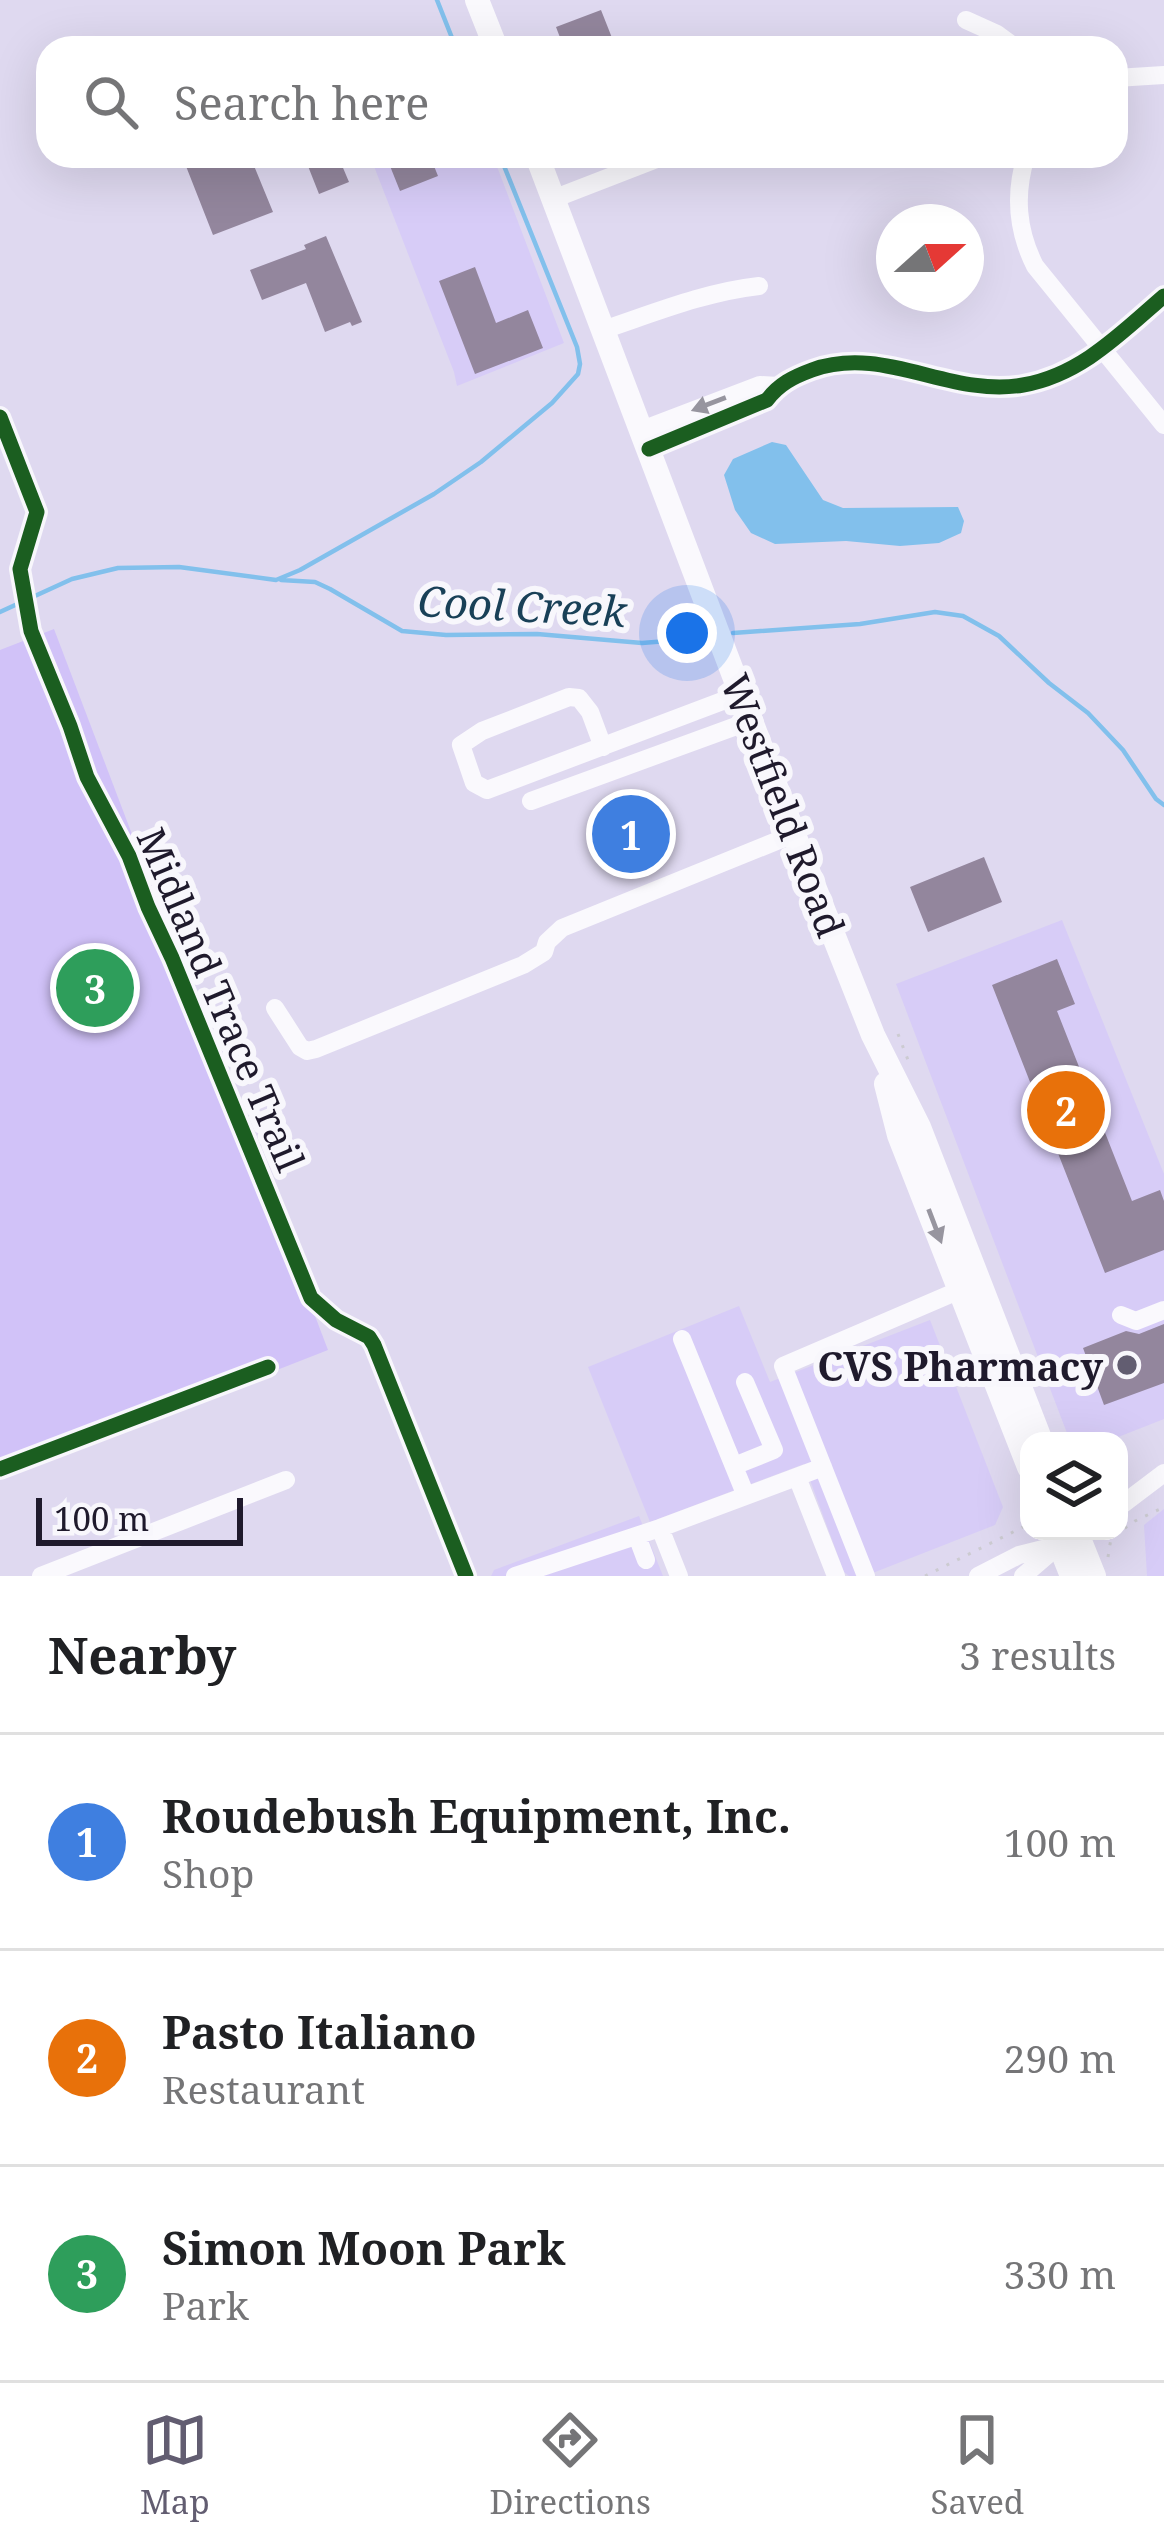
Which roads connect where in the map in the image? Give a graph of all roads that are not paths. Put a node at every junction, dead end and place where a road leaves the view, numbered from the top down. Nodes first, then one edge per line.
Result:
1 (477, 0) edge
2 (966, 20) dead end
3 (491, 36) edge
4 (1000, 36) edge
5 (1164, 75) edge
6 (1128, 77) edge
7 (542, 168) edge
8 (633, 168) edge
9 (1023, 168) edge
10 (554, 199) junction
11 (759, 286) dead end
12 (1164, 296) edge
13 (603, 330) junction
14 (1101, 350) junction
15 (1164, 425) edge
16 (646, 439) junction
17 (741, 694) junction
18 (750, 721) junction
19 (603, 747) junction
20 (531, 801) dead end
21 (794, 834) junction
22 (275, 1008) dead end
23 (873, 1035) junction
24 (960, 1290) junction
25 (1164, 1310) edge
26 (1121, 1315) dead end
27 (682, 1339) dead end
28 (745, 1382) dead end
29 (1038, 1432) edge
30 (1020, 1444) edge
31 (734, 1466) junction
32 (823, 1467) junction
33 (1164, 1473) edge
34 (797, 1477) junction
35 (286, 1480) dead end
36 (746, 1496) junction
37 (1128, 1500) edge
38 (660, 1528) junction
39 (637, 1536) junction
40 (1057, 1540) edge
41 (1064, 1540) edge
42 (1072, 1540) edge
43 (646, 1560) dead end
44 (1086, 1573) edge
45 (41, 1576) edge
46 (515, 1576) edge
47 (679, 1576) edge
48 (836, 1576) edge
49 (866, 1576) edge
50 (978, 1576) edge
51 (1023, 1576) edge

1 - 3 main road
2 - 4 street
5 - 6 street
7 - 10 main road, Westfield Road
8 - 10 street
9 - 14 street
10 - 13 main road, Westfield Road
11 - 13 street
12 - 14 street
13 - 16 main road, Westfield Road
14 - 15 street
14 - 16 street
16 - 17 main road, Westfield Road
17 - 18 main road, Westfield Road
17 - 19 street
18 - 20 street
18 - 21 main road, Westfield Road
19 - 19 street
21 - 22 street
21 - 23 main road, Westfield Road
23 -> 24 main road, Westfield Road
23 - 29 main road, Westfield Road
24 - 30 main road, Westfield Road
24 - 32 street
25 - 26 street
27 - 31 street
28 - 31 street
31 - 36 street
32 - 34 street
32 - 49 street
33 - 37 street
34 - 36 street
34 - 48 street
35 - 45 street
36 - 38 street
38 - 39 street
38 - 47 street
39 - 43 street
39 - 46 street
40 - 50 street
41 - 51 street
42 - 44 main road

